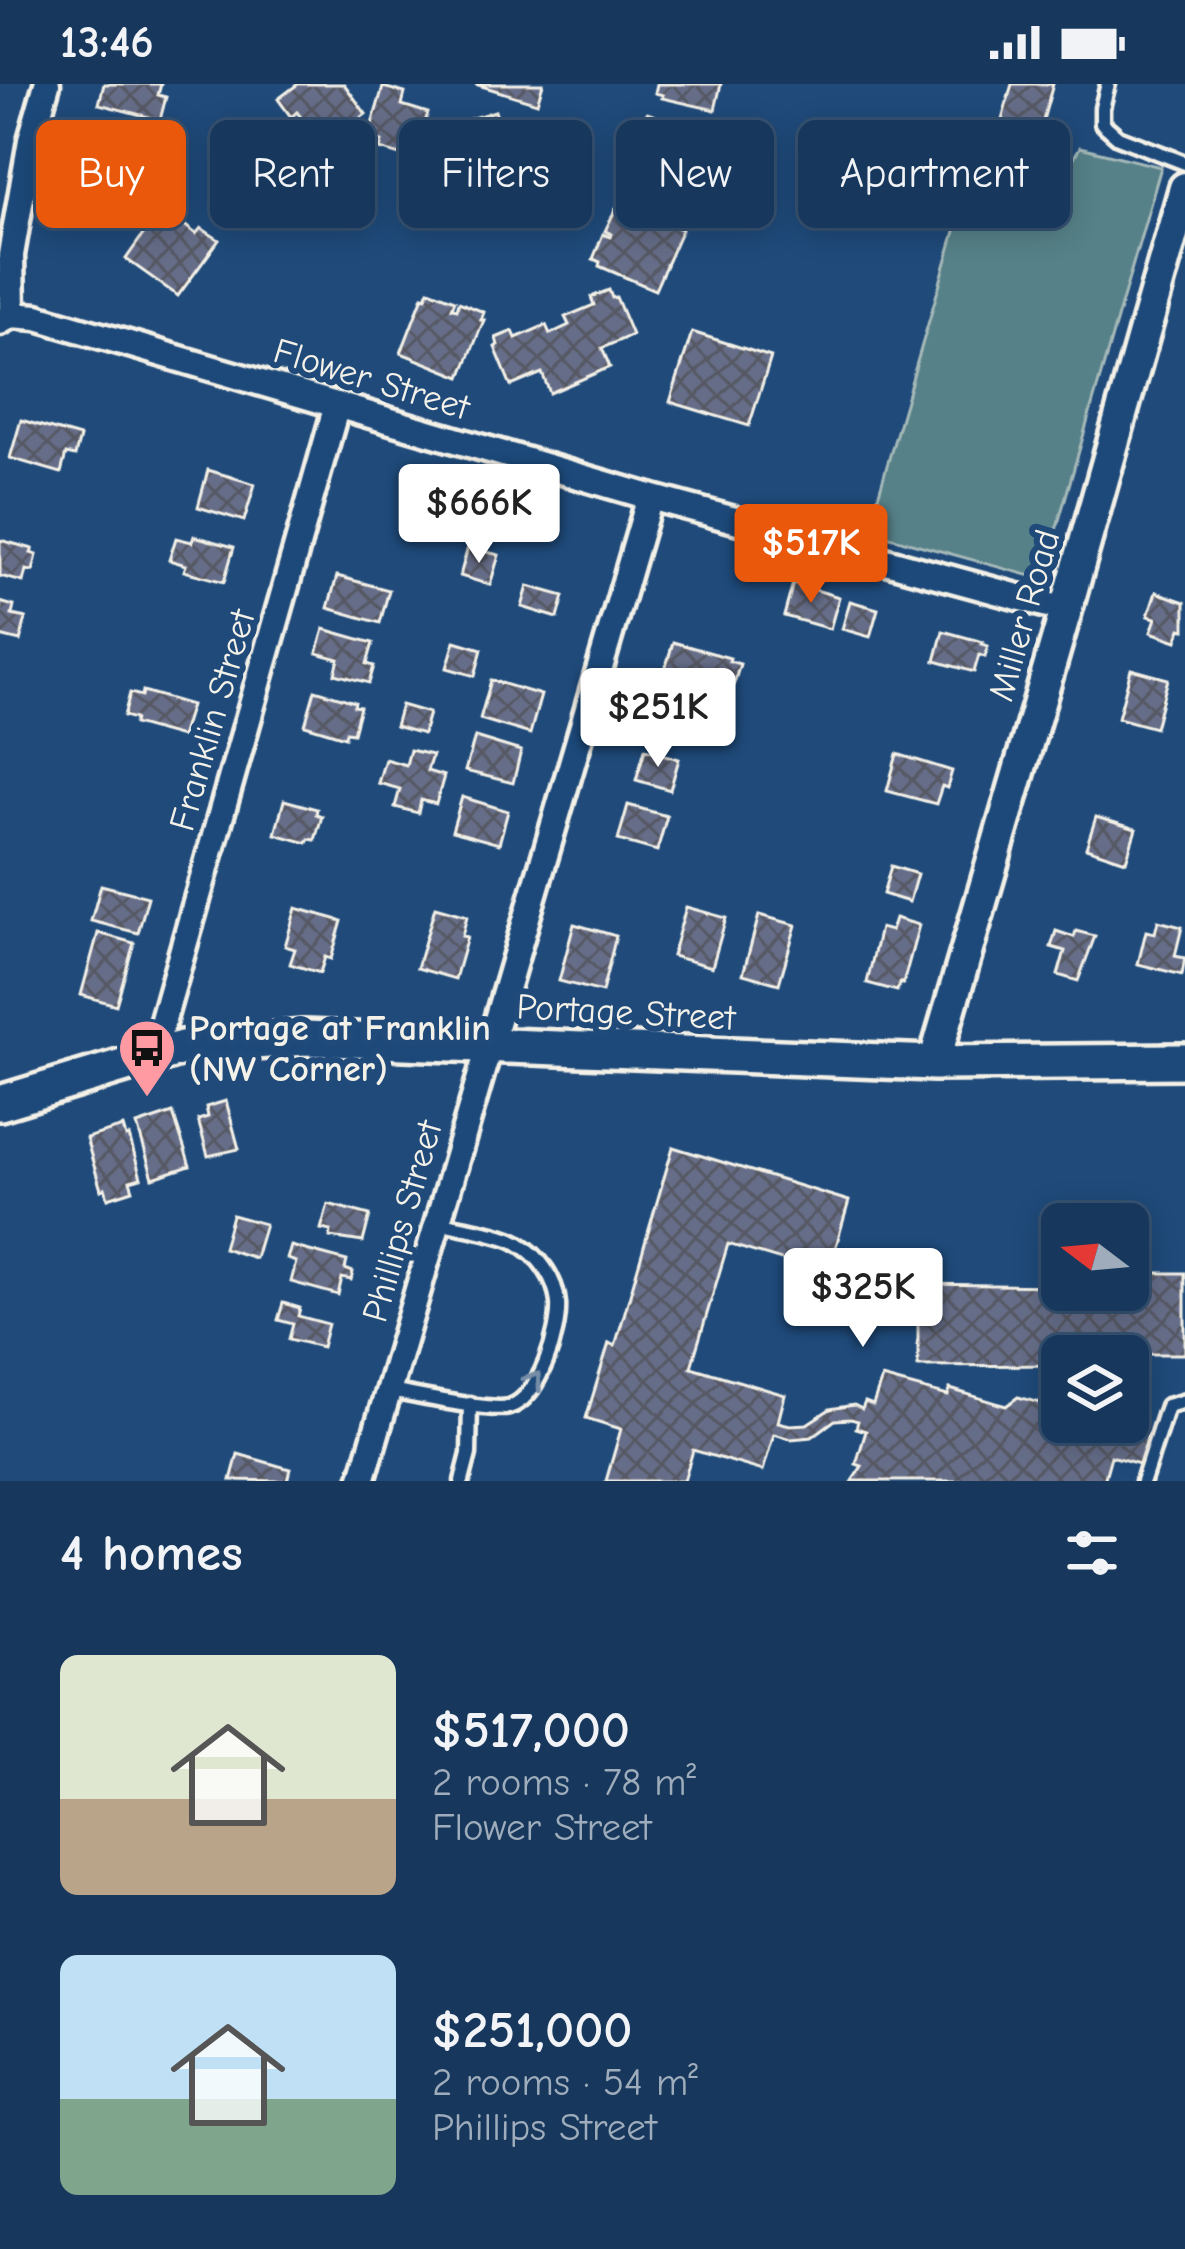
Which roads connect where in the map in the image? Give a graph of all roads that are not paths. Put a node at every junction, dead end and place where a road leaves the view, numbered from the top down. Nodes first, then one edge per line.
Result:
1 (47, 84) edge
2 (1108, 84) edge
3 (1185, 163) edge
4 (1185, 188) edge
5 (5, 319) edge
6 (337, 405) junction
7 (650, 497) junction
8 (1066, 610) junction
9 (490, 1044) junction
10 (153, 1055) junction
11 (1185, 1061) edge
12 (934, 1063) junction
13 (0, 1103) edge
14 (438, 1222) junction
15 (388, 1390) junction
16 (1185, 1401) edge
17 (470, 1404) junction
18 (362, 1481) edge
19 (463, 1481) edge
20 (1144, 1481) edge

1 - 5 street
2 - 3 lane
4 - 8 street, Miller Road
5 - 6 street, Flower Street
6 - 7 street, Flower Street
6 - 10 street, Franklin Street
7 - 8 street, Flower Street
7 - 9 street, Phillips Street
8 - 12 street, Miller Road
9 - 10 main road, Portage Street
9 - 12 main road, Portage Street
9 - 14 street, Phillips Street
10 - 13 main road, Portage Street
11 - 12 main road, Portage Street
14 - 15 street, Phillips Street
17 -> 14 lane
15 - 17 lane
15 - 18 street, Phillips Street
16 - 20 lane
17 - 19 lane

